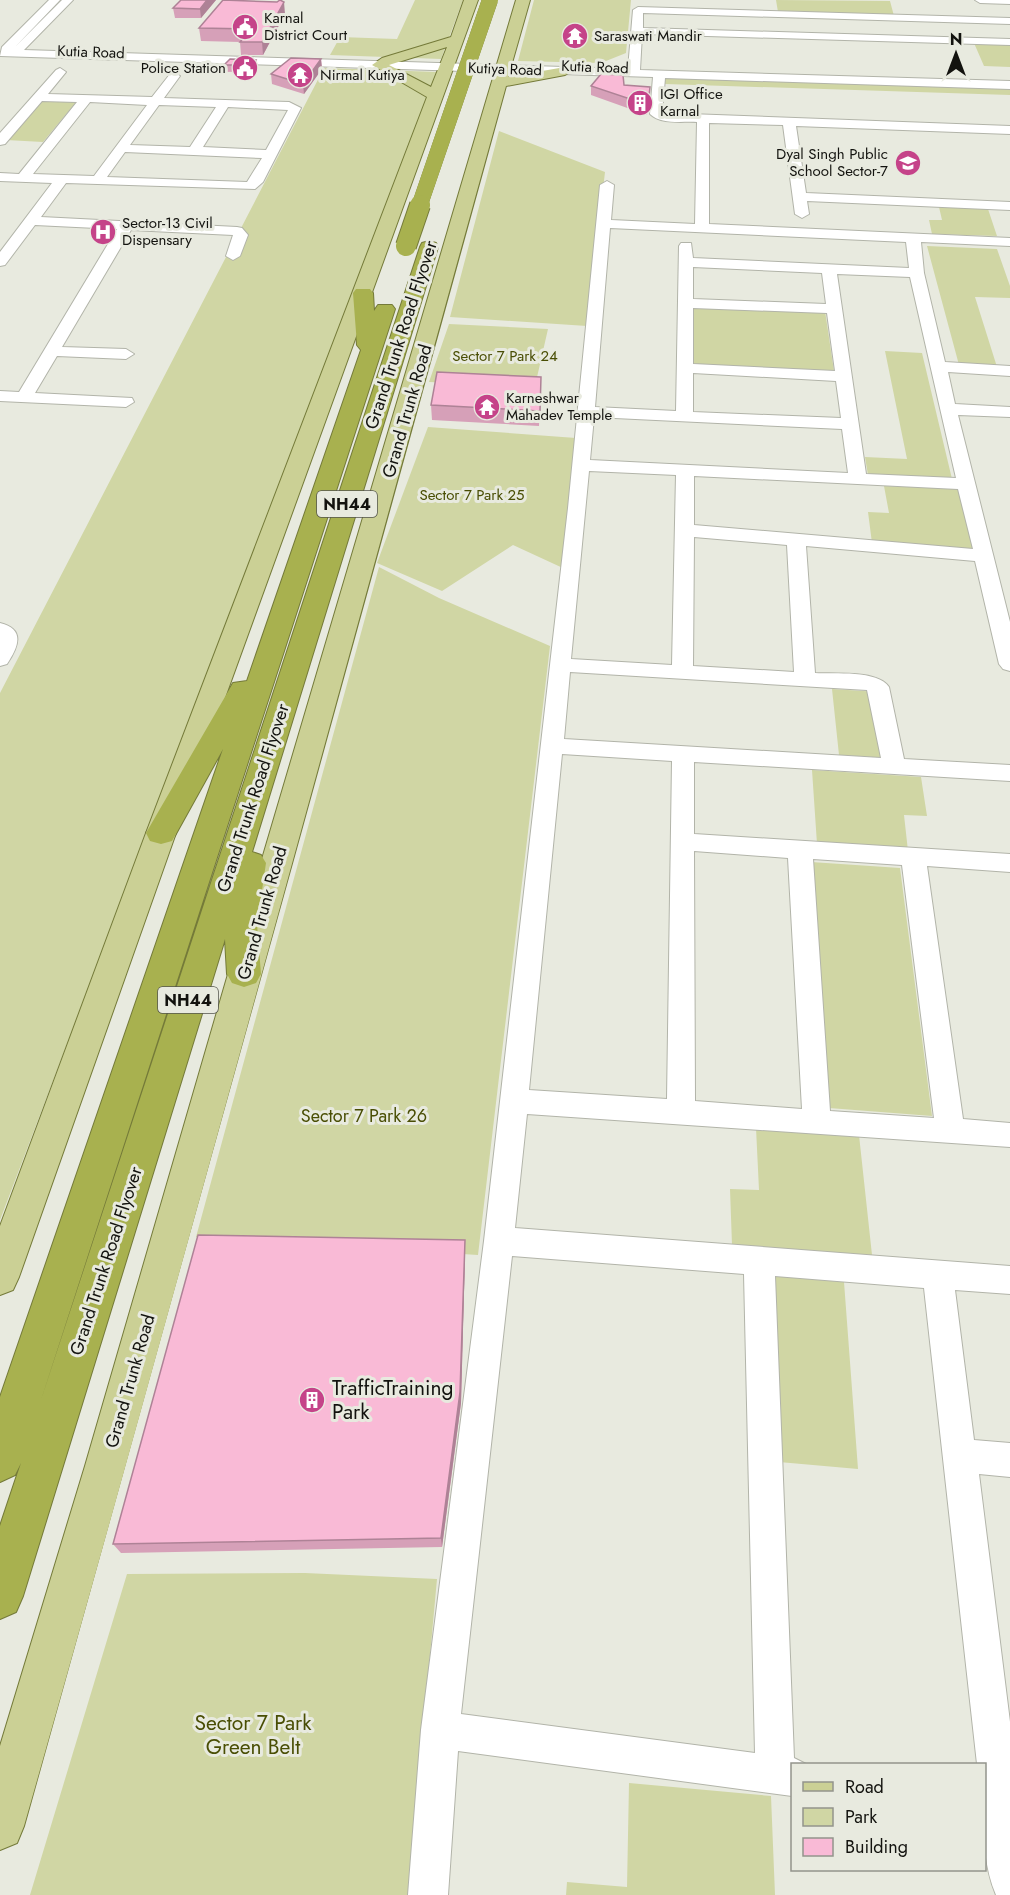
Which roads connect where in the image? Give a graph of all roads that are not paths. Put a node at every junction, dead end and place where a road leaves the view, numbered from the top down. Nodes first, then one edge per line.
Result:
1 (55, 0) edge
2 (68, 0) edge
3 (471, 0) edge
4 (490, 0) edge
5 (505, 0) edge
6 (523, 0) edge
7 (722, 0) edge
8 (771, 0) edge
9 (980, 0) edge
10 (1010, 1) edge
11 (640, 5) edge
12 (723, 13) junction
13 (774, 14) junction
14 (40, 15) junction
15 (52, 16) junction
16 (834, 16) junction
17 (1010, 21) edge
18 (637, 31) junction
19 (838, 42) junction
20 (1010, 42) edge
21 (8, 47) edge
22 (451, 56) junction
23 (632, 60) junction
24 (383, 63) junction
25 (597, 68) junction
26 (559, 69) junction
27 (40, 71) dead end
28 (162, 76) dead end
29 (497, 77) junction
30 (658, 80) junction
31 (1010, 80) edge
32 (1010, 85) edge
33 (436, 96) junction
34 (38, 97) junction
35 (1010, 98) edge
36 (86, 99) junction
37 (155, 101) junction
38 (224, 104) junction
39 (703, 119) junction
40 (789, 122) junction
41 (1010, 130) edge
42 (0, 143) edge
43 (48, 146) junction
44 (121, 148) junction
45 (194, 151) junction
46 (271, 154) junction
47 (0, 177) edge
48 (23, 178) junction
49 (62, 179) junction
50 (97, 181) junction
51 (607, 185) dead end
52 (801, 197) junction
53 (1010, 206) edge
54 (31, 221) junction
55 (604, 224) junction
56 (127, 225) junction
57 (694, 228) junction
58 (803, 233) junction
59 (913, 238) junction
60 (1007, 242) edge
61 (422, 243) junction
62 (233, 256) dead end
63 (1010, 261) edge
64 (0, 262) edge
65 (686, 262) junction
66 (399, 267) dead end
67 (829, 268) junction
68 (917, 273) junction
69 (392, 288) dead end
70 (363, 293) junction
71 (686, 303) junction
72 (834, 309) junction
73 (52, 351) junction
74 (126, 354) dead end
75 (368, 362) junction
76 (938, 367) junction
77 (684, 368) junction
78 (1010, 371) edge
79 (844, 376) junction
80 (0, 396) edge
81 (24, 397) junction
82 (126, 402) dead end
83 (950, 409) junction
84 (586, 412) junction
85 (1010, 412) edge
86 (684, 417) junction
87 (850, 424) junction
88 (581, 465) junction
89 (685, 470) junction
90 (858, 480) junction
91 (967, 484) junction
92 (684, 530) junction
93 (796, 540) junction
94 (982, 556) junction
95 (1002, 598) edge
96 (0, 629) edge
97 (270, 653) junction
98 (0, 659) edge
99 (1010, 664) edge
100 (560, 665) junction
101 (682, 672) junction
102 (805, 679) junction
103 (552, 746) junction
104 (683, 754) junction
105 (264, 760) junction
106 (894, 767) junction
107 (1010, 772) edge
108 (161, 833) junction
109 (682, 842) junction
110 (800, 849) junction
111 (913, 856) junction
112 (1010, 863) edge
113 (244, 974) junction
114 (514, 1101) junction
115 (681, 1112) junction
116 (817, 1122) junction
117 (950, 1131) junction
118 (1010, 1135) edge
119 (500, 1241) junction
120 (759, 1261) junction
121 (938, 1275) junction
122 (0, 1277) edge
123 (1010, 1280) edge
124 (960, 1455) junction
125 (0, 1460) edge
126 (1010, 1460) edge
127 (0, 1596) edge
128 (440, 1730) junction
129 (784, 1776) edge
130 (992, 1799) edge
131 (0, 1826) edge
132 (1010, 1881) edge
133 (428, 1895) edge

1 - 14 street
2 - 15 street
3 - 22 main road
4 - 61 highway, Grand Trunk Road Flyover / NH44, bridge
5 - 29 highway
6 - 29 main road, Grand Trunk Road
7 - 12 street
8 - 13 street
9 - 10 street
11 - 12 street
11 - 18 street
12 - 13 street
13 - 16 street
14 - 15 street
14 - 21 street
15 - 21 street
16 - 17 street
16 - 19 street
18 - 19 street
18 - 23 street
19 - 20 street
21 - 24 street, Kutiya Road
22 - 24 main road
22 - 24 street, Kutiya Road
22 - 29 street, Kutiya Road
22 - 33 main road
23 - 25 street, Kutia Road
23 - 25 street
23 - 26 street, Kutiya Road
23 - 30 street, Kutiya Road
23 - 31 street, Kutia Road
24 - 33 main road
25 - 26 street, Kutia Road
26 - 29 main road
27 - 34 street
28 - 37 street
29 - 113 main road, Grand Trunk Road
30 - 32 street, Kutiya Road
30 - 35 street
30 - 39 street
33 - 70 main road
34 - 36 street
34 - 42 street
36 - 37 street
36 - 43 street
37 - 38 street
37 - 44 street
38 - 45 street
38 - 46 street
39 - 40 street
39 - 57 street
40 - 41 street
40 - 52 street
42 - 43 street
43 - 48 street
44 - 45 street
44 - 50 street
45 - 46 street
46 - 50 street
47 - 48 street
48 - 49 street
49 - 50 street
49 - 54 street
51 - 55 street
52 - 53 street
52 - 58 street
54 - 56 street
54 - 64 street
55 - 57 street
55 - 84 street
56 - 62 street
56 - 73 street
57 - 58 street
57 - 65 street
58 - 59 street
59 - 60 street
59 - 68 street
60 - 63 street
61 - 66 highway, Grand Trunk Road Flyover / NH44
61 - 105 highway, Grand Trunk Road Flyover / NH44
65 - 67 street
65 - 71 street
67 - 68 street
67 - 72 street
68 - 76 street
69 - 75 highway, Grand Trunk Road Flyover / NH44
70 - 75 highway
70 - 108 main road
71 - 72 street
71 - 77 street
72 - 79 street
73 - 74 street
73 - 81 street
75 - 97 highway, NH44
76 - 78 street
76 - 83 street
77 - 79 street
77 - 86 street
79 - 87 street
80 - 81 street
81 - 82 street
83 - 85 street
83 - 91 street
84 - 86 street
84 - 88 street
86 - 87 street
87 - 90 street
88 - 89 street
88 - 100 street
89 - 90 street
89 - 92 street
90 - 91 street
91 - 94 street
92 - 93 street
92 - 101 street
93 - 94 street
93 - 102 street
94 - 95 street
95 - 99 street
96 - 98 street
97 - 108 highway
97 - 125 highway, Grand Trunk Road Flyover / NH44
100 - 101 street
100 - 103 street
101 - 102 street
102 - 106 street
103 - 104 street
103 - 114 street
104 - 106 street
104 - 109 street
105 - 113 highway
105 - 127 highway, Grand Trunk Road Flyover / NH44
106 - 107 street
108 - 122 main road
109 - 110 street
109 - 115 street
110 - 111 street
110 - 116 street
111 - 112 street
111 - 117 street
113 - 131 main road, Grand Trunk Road
114 - 115 street
114 - 119 street
115 - 116 street
116 - 117 street
117 - 118 street
119 - 120 street
119 - 128 street
120 - 121 street
120 - 129 street
121 - 123 street
121 - 124 street
124 - 126 street
124 - 130 street
128 - 129 street
128 - 133 street
130 - 132 street

